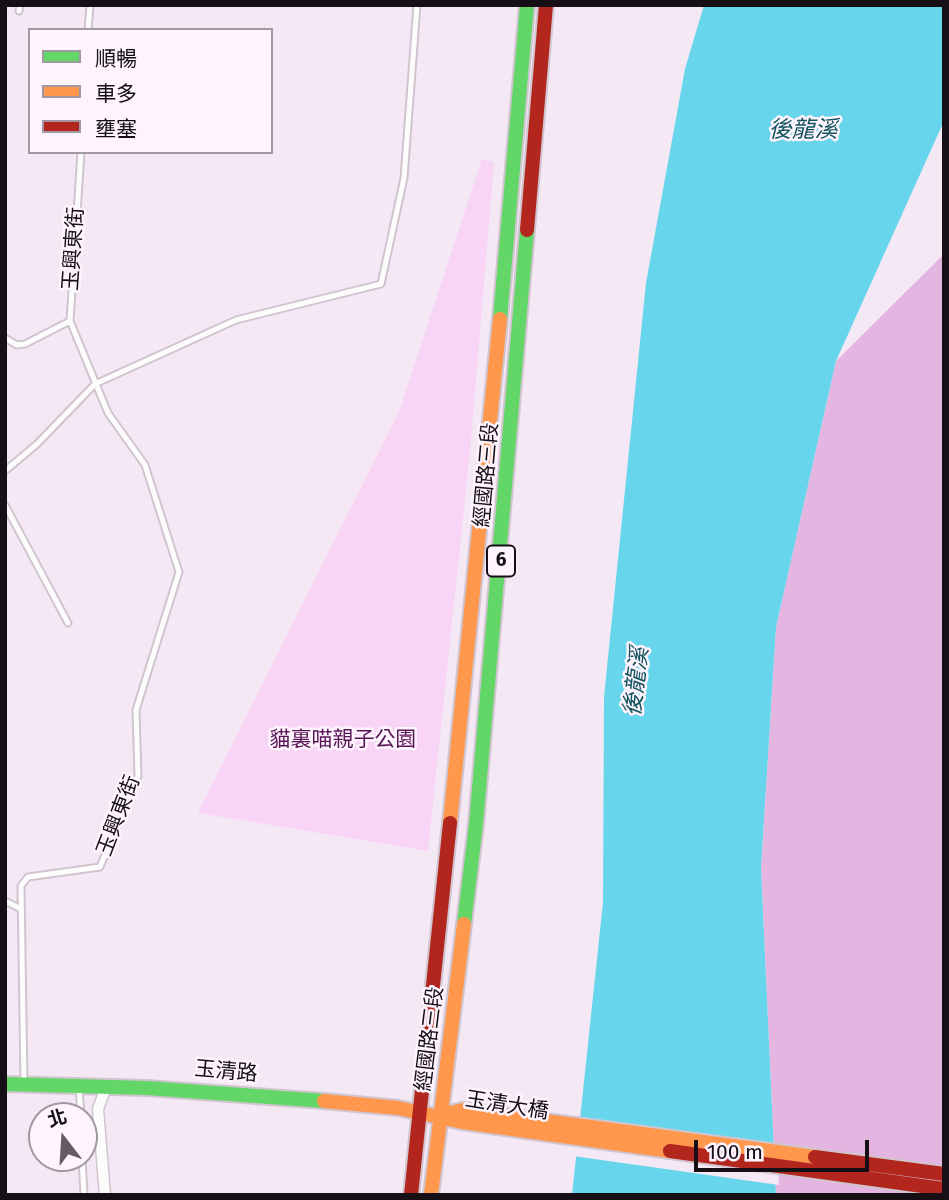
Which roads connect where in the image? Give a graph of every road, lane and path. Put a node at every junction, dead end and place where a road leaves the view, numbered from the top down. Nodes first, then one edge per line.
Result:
1 (90, 5) edge
2 (417, 5) edge
3 (527, 5) edge
4 (546, 5) edge
5 (88, 28) edge
6 (80, 154) edge
7 (70, 321) junction
8 (5, 338) edge
9 (95, 384) junction
10 (5, 471) edge
11 (5, 505) edge
12 (68, 623) dead end
13 (5, 901) edge
14 (21, 909) junction
15 (5, 1084) edge
16 (24, 1084) junction
17 (79, 1086) junction
18 (106, 1087) junction
19 (80, 1102) edge
20 (421, 1111) junction
21 (442, 1115) junction
22 (463, 1116) junction
23 (83, 1172) edge
24 (944, 1174) edge
25 (944, 1189) edge
26 (84, 1195) edge
27 (105, 1195) edge
28 (411, 1195) edge
29 (431, 1195) edge

1 - 5 lane
2 - 9 lane
3 - 20 main road, 經國路三段 / 6
4 - 21 main road, 經國路三段 / 6
6 - 7 lane, 玉興東街
7 - 8 lane
7 - 9 lane, 玉興東街
9 - 10 lane
9 - 14 lane, 玉興東街
11 - 12 lane
13 - 14 lane
14 - 16 lane, 玉興東街
15 - 16 main road, 玉清路
16 - 17 main road, 玉清路
17 - 18 main road, 玉清路
17 - 19 lane
18 - 20 main road, 玉清路
18 - 27 street
20 - 21 main road, 玉清路
20 - 28 main road, 6
21 - 22 main road, 玉清大橋
21 - 29 main road, 6
22 - 24 main road, 玉清大橋
22 - 25 main road, 玉清大橋
23 - 26 lane

